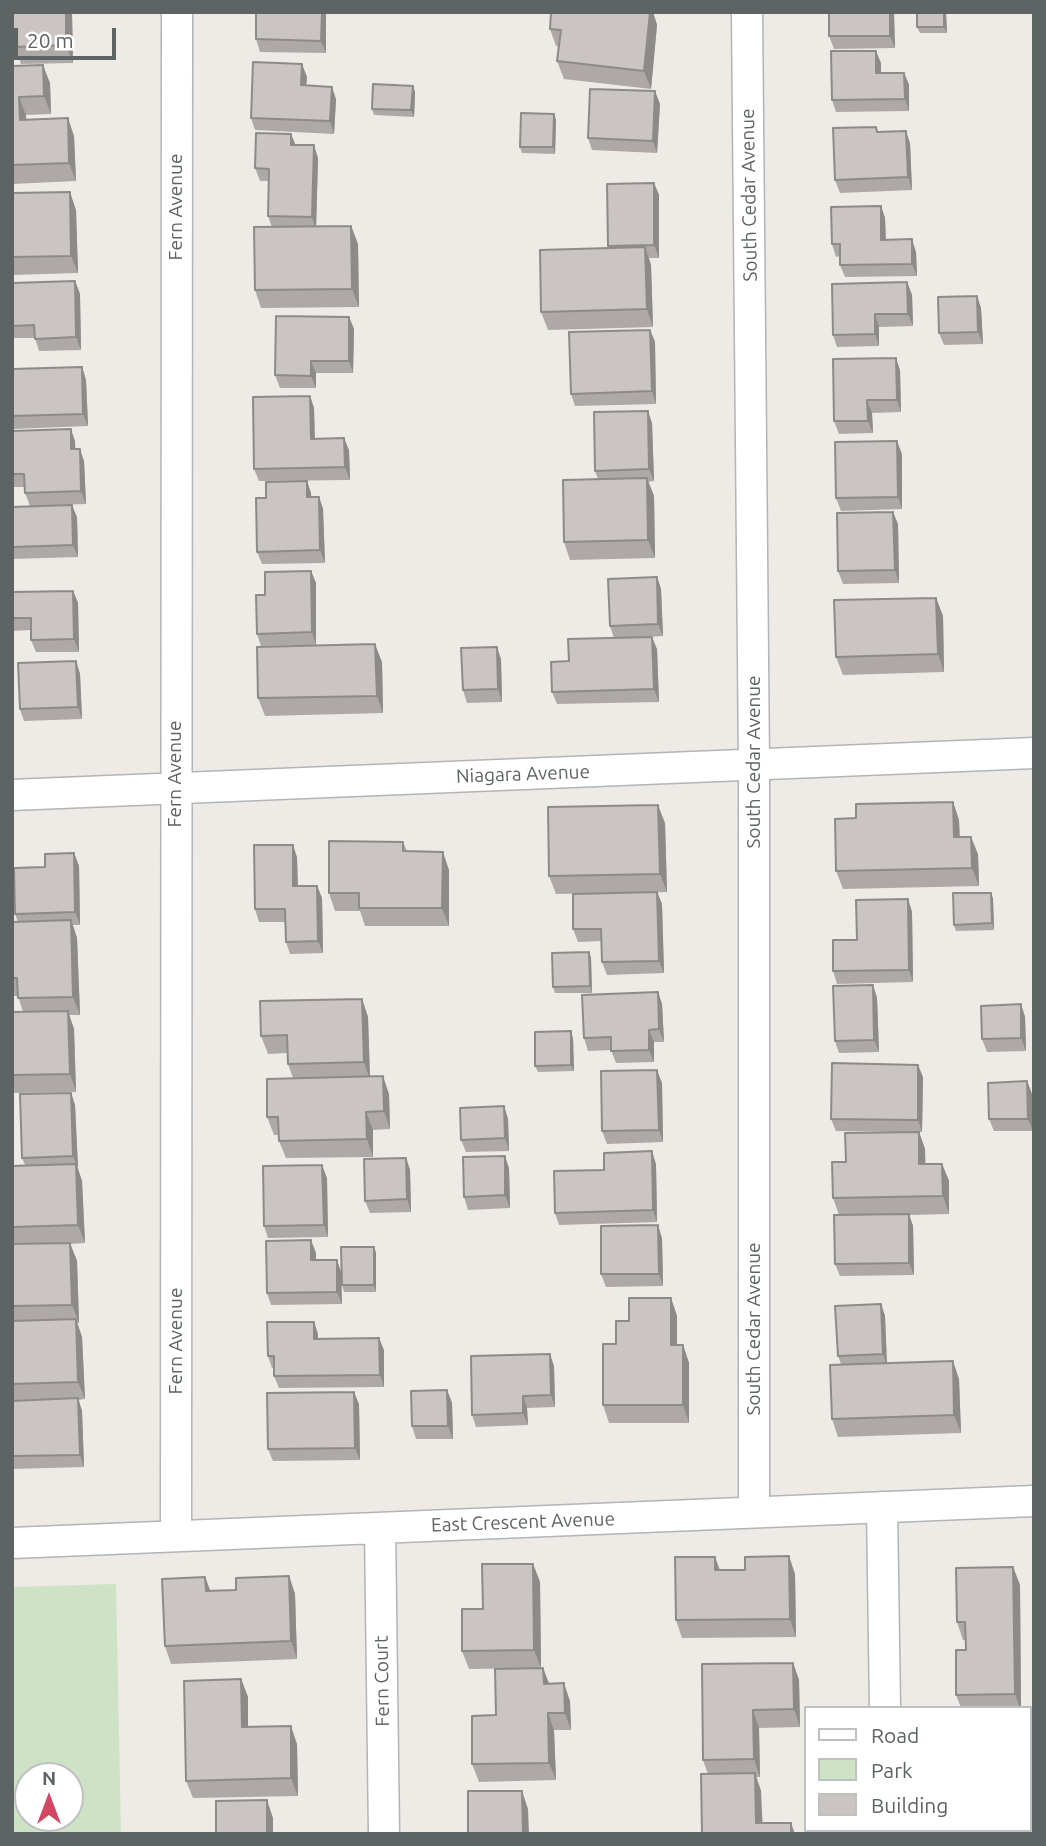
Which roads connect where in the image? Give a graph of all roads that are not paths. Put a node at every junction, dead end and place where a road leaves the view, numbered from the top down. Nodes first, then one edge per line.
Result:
1 (177, 12) edge
2 (747, 12) edge
3 (1034, 753) edge
4 (754, 765) junction
5 (175, 788) junction
6 (12, 795) edge
7 (1034, 1501) edge
8 (882, 1507) junction
9 (754, 1512) junction
10 (380, 1528) junction
11 (176, 1536) junction
12 (12, 1543) edge
13 (885, 1706) edge
14 (384, 1834) edge

1 - 5 street, Fern Avenue
2 - 4 street, South Cedar Avenue
3 - 4 street, Niagara Avenue
4 - 5 street, Niagara Avenue
4 - 9 street, South Cedar Avenue
5 - 6 street, Niagara Avenue
5 - 11 street, Fern Avenue
7 - 8 street, East Crescent Avenue
8 - 9 street, East Crescent Avenue
8 - 13 street
9 - 10 street, East Crescent Avenue
10 - 11 street, East Crescent Avenue
10 - 14 street, Fern Court
11 - 12 street, East Crescent Avenue

